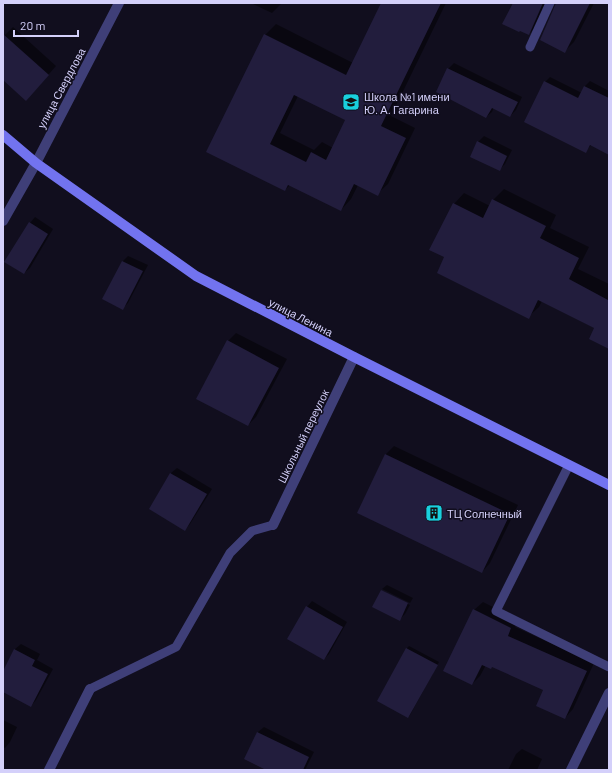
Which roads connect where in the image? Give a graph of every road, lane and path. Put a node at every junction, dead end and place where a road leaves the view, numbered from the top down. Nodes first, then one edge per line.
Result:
1 (119, 3) edge
2 (550, 3) edge
3 (530, 47) dead end
4 (3, 135) edge
5 (36, 163) junction
6 (3, 221) edge
7 (354, 357) junction
8 (569, 465) junction
9 (609, 485) edge
10 (273, 525) joint
11 (609, 667) edge
12 (90, 689) joint
13 (609, 693) edge
14 (49, 770) edge
15 (571, 770) edge

1 - 5 street, улица Свердлова
2 - 3 lane
4 - 5 main road, улица Ленина
5 - 6 street, улица Свердлова
5 - 7 main road, улица Ленина
7 - 8 main road, улица Ленина
7 - 10 street, Школьный переулок
8 - 9 main road, улица Ленина
8 - 11 lane
10 - 12 lane
12 - 14 street
13 - 15 street

